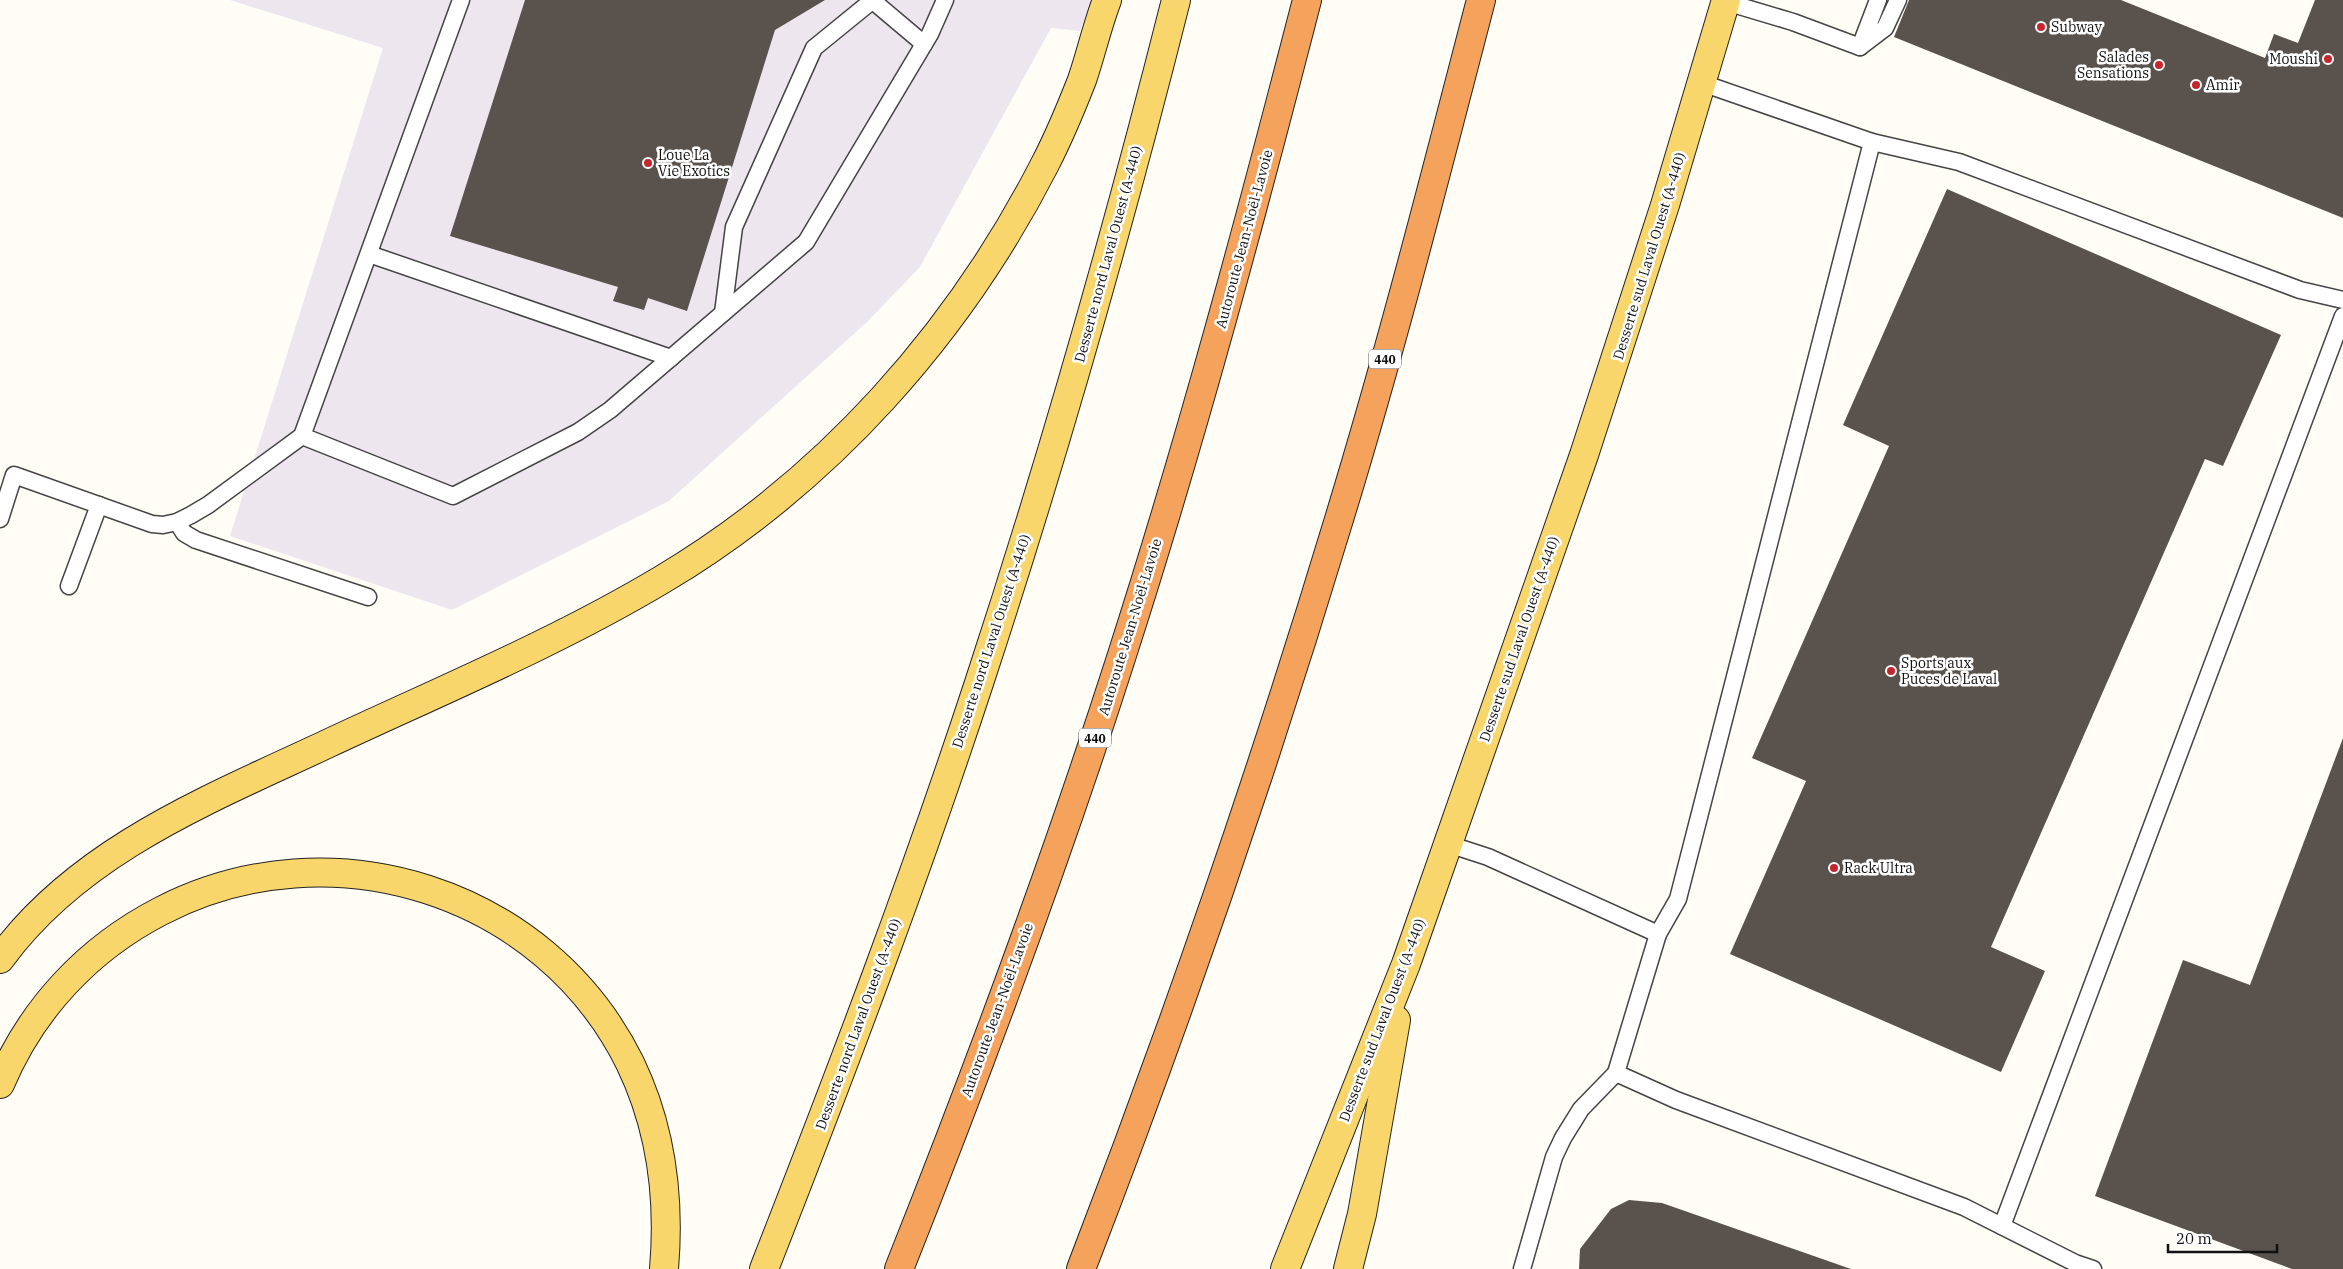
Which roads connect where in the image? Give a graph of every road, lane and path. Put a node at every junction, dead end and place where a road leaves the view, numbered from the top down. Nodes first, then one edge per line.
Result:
1 (461, 0) edge
2 (873, 0) edge
3 (945, 0) edge
4 (1107, 0) edge
5 (1176, 0) edge
6 (1307, 0) edge
7 (1481, 0) edge
8 (1878, 0) edge
9 (1898, 0) edge
10 (1726, 1) edge
11 (924, 44) junction
12 (1860, 47) junction
13 (1702, 83) junction
14 (1872, 142) junction
15 (369, 254) junction
16 (2343, 300) edge
17 (723, 313) junction
18 (2343, 316) edge
19 (671, 358) junction
20 (302, 436) junction
21 (99, 505) junction
22 (0, 518) edge
23 (177, 522) junction
24 (69, 586) dead end
25 (368, 597) dead end
26 (1448, 844) junction
27 (1658, 934) junction
28 (0, 959) edge
29 (1406, 964) junction
30 (1616, 1073) junction
31 (0, 1084) edge
32 (2002, 1226) junction
33 (664, 1269) edge
34 (764, 1269) edge
35 (899, 1269) edge
36 (1080, 1269) edge
37 (1285, 1269) edge
38 (1348, 1269) edge
39 (1522, 1269) edge
40 (2093, 1269) edge

1 - 15 lane
2 - 11 lane
2 - 17 lane
3 - 11 lane
4 - 28 main road
5 - 34 main road, Desserte nord Laval Ouest (A-440)
6 - 35 highway, Autoroute Jean-Noël-Lavoie / 440
7 - 36 highway, 440
8 - 12 lane
9 - 12 lane
10 - 12 lane
10 - 13 main road, Desserte sud Laval Ouest (A-440)
11 - 17 lane
13 - 14 lane
13 - 26 main road, Desserte sud Laval Ouest (A-440)
14 - 16 lane
14 - 27 lane
15 - 19 lane
15 - 20 lane
17 - 19 lane
18 - 32 lane
19 - 20 lane
20 - 23 lane
21 - 22 lane
21 - 23 lane
21 - 24 lane
23 - 25 lane
26 - 27 lane
26 - 29 main road, Desserte sud Laval Ouest (A-440)
27 - 30 lane
29 - 37 main road, Desserte sud Laval Ouest (A-440)
29 - 38 main road
30 - 32 lane
30 - 39 lane
31 - 33 main road
32 - 40 lane

